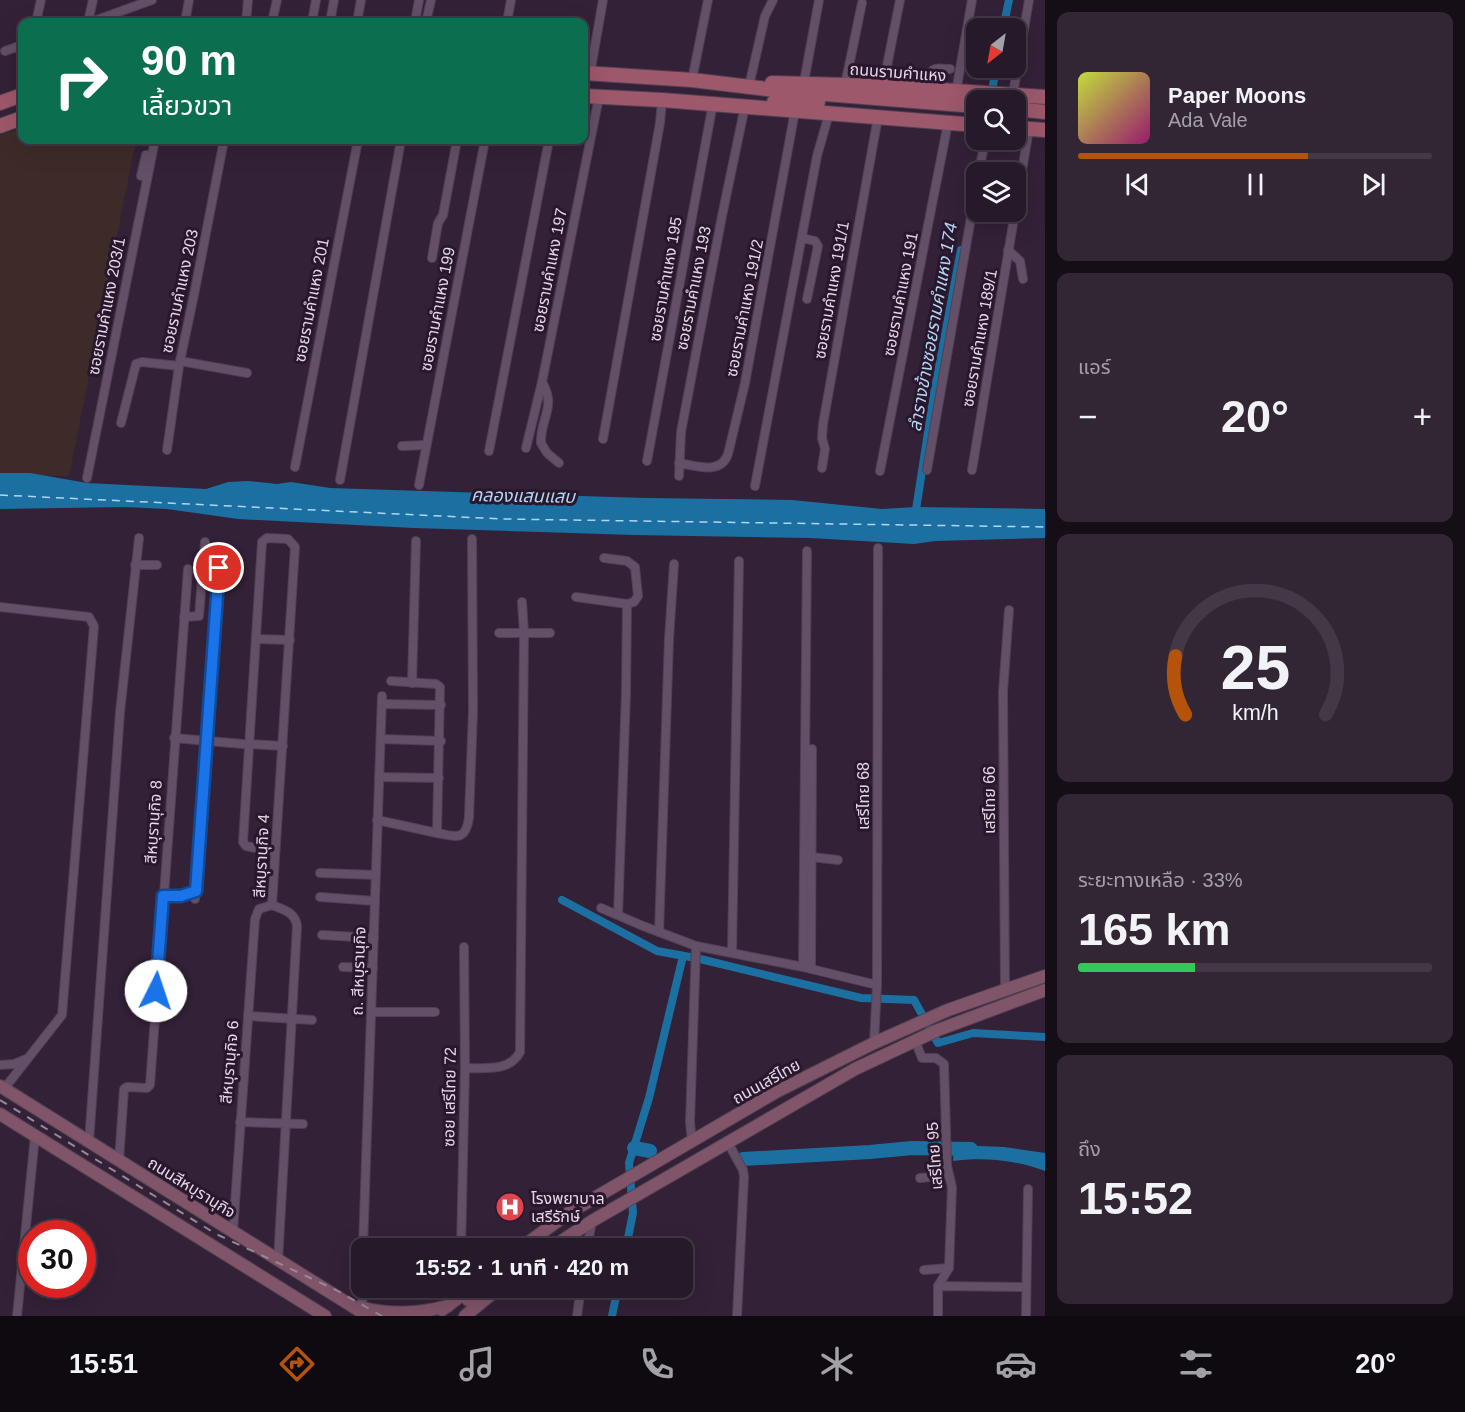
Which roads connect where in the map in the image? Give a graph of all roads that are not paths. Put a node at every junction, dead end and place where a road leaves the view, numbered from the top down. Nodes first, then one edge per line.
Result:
1 (40, 0) edge
2 (93, 0) edge
3 (152, 0) edge
4 (248, 0) edge
5 (277, 0) edge
6 (316, 0) edge
7 (334, 0) edge
8 (361, 0) edge
9 (511, 0) edge
10 (603, 0) edge
11 (708, 0) edge
12 (773, 0) edge
13 (819, 0) edge
14 (900, 0) edge
15 (972, 0) edge
16 (1029, 0) edge
17 (187, 1) edge
18 (142, 2) edge
19 (419, 2) edge
20 (430, 3) edge
21 (862, 3) dead end
22 (37, 18) edge
23 (91, 18) edge
24 (100, 18) edge
25 (185, 18) edge
26 (246, 18) edge
27 (273, 18) edge
28 (313, 18) edge
29 (331, 18) edge
30 (358, 18) edge
31 (416, 18) edge
32 (427, 18) edge
33 (508, 18) edge
34 (18, 46) edge
35 (5, 51) dead end
36 (588, 64) edge
37 (950, 69) dead end
38 (588, 73) edge
39 (693, 80) junction
40 (804, 82) junction
41 (845, 85) junction
42 (749, 86) junction
43 (883, 86) junction
44 (929, 90) junction
45 (1014, 90) edge
46 (956, 92) junction
47 (966, 92) edge
48 (1026, 95) edge
49 (18, 96) edge
50 (588, 96) edge
51 (599, 97) junction
52 (1045, 97) edge
53 (663, 100) junction
54 (0, 103) edge
55 (713, 104) junction
56 (966, 105) edge
57 (745, 106) junction
58 (1026, 110) edge
59 (795, 111) junction
60 (1045, 112) edge
61 (966, 113) edge
62 (829, 114) junction
63 (878, 117) junction
64 (1026, 118) edge
65 (18, 119) edge
66 (1045, 119) edge
67 (948, 123) junction
68 (966, 124) edge
69 (0, 126) edge
70 (1026, 128) edge
71 (1045, 130) edge
72 (148, 144) edge
73 (154, 144) edge
74 (223, 144) edge
75 (357, 144) edge
76 (400, 144) edge
77 (456, 144) edge
78 (484, 144) edge
79 (548, 144) edge
80 (141, 176) dead end
81 (970, 222) edge
82 (1013, 222) edge
83 (802, 238) junction
84 (1008, 250) junction
85 (432, 258) dead end
86 (1023, 279) dead end
87 (807, 299) dead end
88 (179, 364) junction
89 (247, 373) dead end
90 (542, 382) junction
91 (121, 423) dead end
92 (603, 439) dead end
93 (425, 445) junction
94 (402, 446) dead end
95 (526, 448) dead end
96 (167, 450) dead end
97 (489, 451) dead end
98 (647, 461) dead end
99 (558, 462) dead end
100 (680, 463) junction
101 (295, 467) dead end
102 (822, 468) dead end
103 (927, 470) dead end
104 (972, 470) dead end
105 (880, 471) dead end
106 (679, 476) dead end
107 (87, 478) dead end
108 (340, 480) dead end
109 (418, 485) dead end
110 (755, 486) dead end
111 (139, 538) dead end
112 (472, 539) dead end
113 (416, 541) dead end
114 (205, 542) dead end
115 (878, 548) dead end
116 (807, 551) dead end
117 (236, 558) dead end
118 (604, 558) dead end
119 (739, 561) dead end
120 (674, 564) dead end
121 (135, 565) junction
122 (157, 565) dead end
123 (188, 569) dead end
124 (576, 597) dead end
125 (522, 602) dead end
126 (627, 604) junction
127 (0, 607) edge
128 (1008, 610) dead end
129 (184, 617) junction
130 (499, 633) dead end
131 (524, 633) junction
132 (550, 633) dead end
133 (256, 639) junction
134 (290, 640) junction
135 (392, 681) dead end
136 (412, 683) junction
137 (441, 705) junction
138 (174, 738) junction
139 (381, 739) junction
140 (441, 741) junction
141 (206, 742) junction
142 (246, 744) junction
143 (283, 746) junction
144 (812, 749) dead end
145 (379, 777) junction
146 (439, 778) junction
147 (377, 820) junction
148 (438, 832) junction
149 (275, 852) junction
150 (811, 857) junction
151 (838, 860) dead end
152 (320, 873) dead end
153 (376, 875) junction
154 (163, 896) junction
155 (320, 897) dead end
156 (375, 901) junction
157 (272, 904) junction
158 (602, 908) dead end
159 (618, 915) junction
160 (659, 932) junction
161 (322, 935) dead end
162 (374, 938) junction
163 (696, 946) junction
164 (464, 947) dead end
165 (732, 952) junction
166 (343, 967) dead end
167 (373, 968) junction
168 (807, 968) junction
169 (1045, 976) edge
170 (877, 987) junction
171 (1005, 989) junction
172 (1045, 990) edge
173 (372, 1012) junction
174 (435, 1012) dead end
175 (248, 1016) junction
176 (292, 1020) junction
177 (312, 1020) dead end
178 (916, 1039) junction
179 (874, 1043) junction
180 (28, 1058) junction
181 (0, 1065) edge
182 (465, 1068) junction
183 (802, 1079) junction
184 (2, 1087) edge
185 (0, 1114) edge
186 (240, 1122) junction
187 (285, 1124) junction
188 (303, 1124) dead end
189 (34, 1136) junction
190 (727, 1141) junction
191 (89, 1142) junction
192 (692, 1142) junction
193 (120, 1161) junction
194 (76, 1162) junction
195 (948, 1171) junction
196 (647, 1172) junction
197 (920, 1178) dead end
198 (1028, 1189) dead end
199 (592, 1221) junction
200 (232, 1232) junction
201 (363, 1238) edge
202 (461, 1238) edge
203 (537, 1238) edge
204 (542, 1238) edge
205 (566, 1238) edge
206 (589, 1238) edge
207 (278, 1261) junction
208 (949, 1268) junction
209 (924, 1270) dead end
210 (938, 1286) junction
211 (1026, 1287) junction
212 (456, 1298) edge
213 (468, 1298) edge
214 (487, 1298) edge
215 (579, 1298) edge
216 (304, 1303) junction
217 (448, 1311) edge
218 (365, 1312) edge
219 (16, 1316) edge
220 (311, 1316) edge
221 (325, 1316) edge
222 (434, 1316) edge
223 (465, 1316) edge
224 (577, 1316) edge
225 (737, 1316) edge
226 (938, 1316) edge
227 (1026, 1316) edge

1 - 22 street
2 - 23 street
3 - 18 street
4 - 26 street
5 - 27 street
6 - 28 street
7 - 29 street
8 - 30 street
9 - 33 street
10 - 36 street
11 - 39 street
12 - 42 street
13 - 40 street
14 - 43 street
15 - 46 street
16 - 45 street
17 - 25 street
18 - 24 street
19 - 20 street
19 - 31 street
20 - 32 street
21 - 41 street
34 - 35 street
37 - 44 street
38 - 39 main road, ถนนรามคำแหง
39 - 42 main road, ถนนรามคำแหง
40 - 41 main road, ถนนรามคำแหง
40 - 42 main road, ถนนรามคำแหง
41 - 43 main road, ถนนรามคำแหง
42 - 56 main road, ถนนรามคำแหง
43 - 44 main road, ถนนรามคำแหง
44 - 46 main road, ถนนรามคำแหง
46 - 47 main road, ถนนรามคำแหง
48 - 52 main road, ถนนรามคำแหง
49 - 54 main road
50 - 51 main road
51 - 53 main road
51 - 90 street, ซอยรามคำแหง 197
53 - 55 main road
53 - 92 street
55 - 57 main road
55 - 98 street, ซอยรามคำแหง 195
57 - 59 main road
57 - 61 main road
57 - 100 street, ซอยรามคำแหง 193
58 - 60 main road
59 - 62 main road
59 - 100 street, ซอยรามคำแหง 191/2
62 - 63 main road
62 - 83 street
63 - 67 main road
63 - 102 street, ซอยรามคำแหง 191/1
64 - 66 main road
65 - 69 main road
67 - 68 main road
67 - 105 street, ซอยรามคำแหง 191
70 - 71 main road
72 - 80 street
73 - 107 street, ซอยรามคำแหง 203/1
74 - 88 street, ซอยรามคำแหง 203
75 - 101 street, ซอยรามคำแหง 201
76 - 108 street
77 - 85 street
78 - 93 street, ซอยรามคำแหง 199
79 - 97 street
81 - 103 street
82 - 84 street, ซอยรามคำแหง 189/1
83 - 87 street
83 - 110 street
84 - 86 street
84 - 104 street, ซอยรามคำแหง 189/1
88 - 89 street
88 - 91 street
88 - 96 street, ซอยรามคำแหง 203
90 - 95 street, ซอยรามคำแหง 197
90 - 99 street
93 - 94 street
93 - 109 street, ซอยรามคำแหง 199
100 - 106 street, ซอยรามคำแหง 193
111 - 121 street
112 - 148 street
113 - 136 street
114 - 129 street
115 - 170 street, เสรีไทย 68
116 - 168 street
117 - 141 street
118 - 126 street
119 - 165 street
120 - 160 street
121 - 122 street
121 - 191 street
123 - 129 street, สีหบุรานุกิจ 8
124 - 126 street
125 - 131 street
126 - 159 street
127 - 180 street
128 - 171 street, เสรีไทย 66
129 - 138 street, สีหบุรานุกิจ 8
130 - 131 street
131 - 132 street
131 - 182 street
133 - 134 street
133 - 134 street, สีหบุรานุกิจ 4
133 - 142 street
134 - 143 street, สีหบุรานุกิจ 4
135 - 136 street
136 - 137 street
137 - 139 street, ถ. สีหบุรานุกิจ
137 - 140 street
138 - 141 street
138 - 154 street, สีหบุรานุกิจ 8
139 - 140 street
139 - 145 street, ถ. สีหบุรานุกิจ
140 - 146 street
141 - 142 street
141 - 154 street
142 - 143 street
142 - 149 street
143 - 149 street, สีหบุรานุกิจ 4
144 - 150 street
145 - 146 street
145 - 147 street, ถ. สีหบุรานุกิจ
146 - 148 street
147 - 148 street
147 - 153 street, ถ. สีหบุรานุกิจ
149 - 157 street, สีหบุรานุกิจ 4
150 - 151 street
150 - 168 street
152 - 153 street
153 - 156 street, ถ. สีหบุรานุกิจ
154 - 193 street, สีหบุรานุกิจ 8
155 - 156 street
156 - 162 street, ถ. สีหบุรานุกิจ
157 - 175 street, สีหบุรานุกิจ 6
157 - 176 street, สีหบุรานุกิจ 4
158 - 159 street
159 - 160 street
160 - 163 street
161 - 162 street
162 - 167 street, ถ. สีหบุรานุกิจ
163 - 165 street
163 - 192 street
164 - 182 street, ซอย เสรีไทย 72
165 - 168 street
166 - 167 street
167 - 173 street, ถ. สีหบุรานุกิจ
168 - 170 street
169 - 171 main road, ถนนเสรีไทย
170 - 179 street, เสรีไทย 68
171 - 179 main road, ถนนเสรีไทย
172 - 178 main road, ถนนเสรีไทย
173 - 174 street
173 - 201 street, ถ. สีหบุรานุกิจ
175 - 176 street
175 - 186 street, สีหบุรานุกิจ 6
176 - 177 street
176 - 187 street, สีหบุรานุกิจ 4
178 - 190 main road, ถนนเสรีไทย
178 - 195 street, เสรีไทย 95
179 - 183 main road, ถนนเสรีไทย
180 - 181 street
180 - 184 street
182 - 202 street, ซอย เสรีไทย 72
183 - 192 main road, ถนนเสรีไทย
183 - 196 main road
184 - 191 main road, ถนนสีหบุรานุกิจ
185 - 189 main road
186 - 187 street
186 - 200 street, สีหบุรานุกิจ 6
187 - 188 street
187 - 207 street, สีหบุรานุกิจ 4
189 - 194 main road
189 - 219 street
190 - 199 main road, ถนนเสรีไทย
190 - 225 street
191 - 193 main road, ถนนสีหบุรานุกิจ
191 - 194 main road
192 - 196 main road, ถนนเสรีไทย
193 - 200 main road, ถนนสีหบุรานุกิจ
194 - 216 main road
195 - 197 street
195 - 208 street, เสรีไทย 95
196 - 203 main road, ถนนเสรีไทย
196 - 204 main road
198 - 211 street
199 - 205 main road, ถนนเสรีไทย
199 - 206 street
200 - 207 main road, ถนนสีหบุรานุกิจ
207 - 218 main road, ถนนสีหบุรานุกิจ
208 - 209 street
208 - 210 street, เสรีไทย 95
210 - 211 street
210 - 226 street
211 - 227 street
212 - 217 main road
213 - 217 main road
214 - 223 main road
215 - 224 street
216 - 220 main road
216 - 221 main road
217 - 218 main road, ถนนสีหบุรานุกิจ
217 - 222 main road

